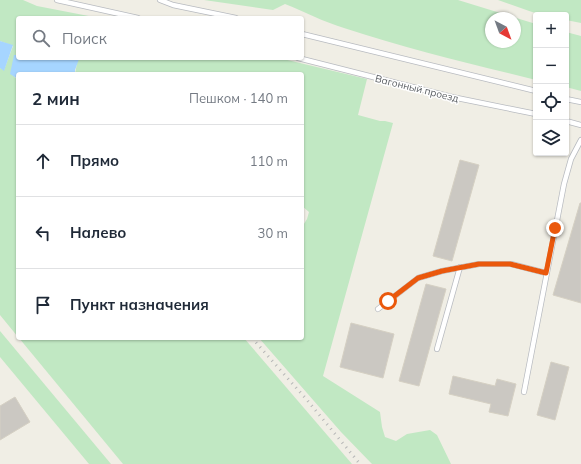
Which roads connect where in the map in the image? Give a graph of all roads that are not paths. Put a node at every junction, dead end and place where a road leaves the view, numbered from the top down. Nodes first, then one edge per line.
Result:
1 (57, 0) edge
2 (160, 0) edge
3 (129, 16) edge
4 (226, 16) edge
5 (304, 34) edge
6 (304, 60) edge
7 (533, 90) edge
8 (569, 99) edge
9 (581, 102) edge
10 (533, 113) edge
11 (569, 122) edge
12 (581, 125) edge
13 (581, 140) edge
14 (460, 267) junction
15 (546, 273) junction
16 (378, 309) dead end
17 (437, 349) dead end
18 (524, 392) dead end

1 - 3 lane
2 - 4 lane
5 - 7 lane
6 - 10 lane, Вагонный проезд
8 - 9 lane
11 - 12 lane
13 - 15 lane
14 - 15 lane
14 - 16 lane
14 - 17 lane
15 - 18 lane

